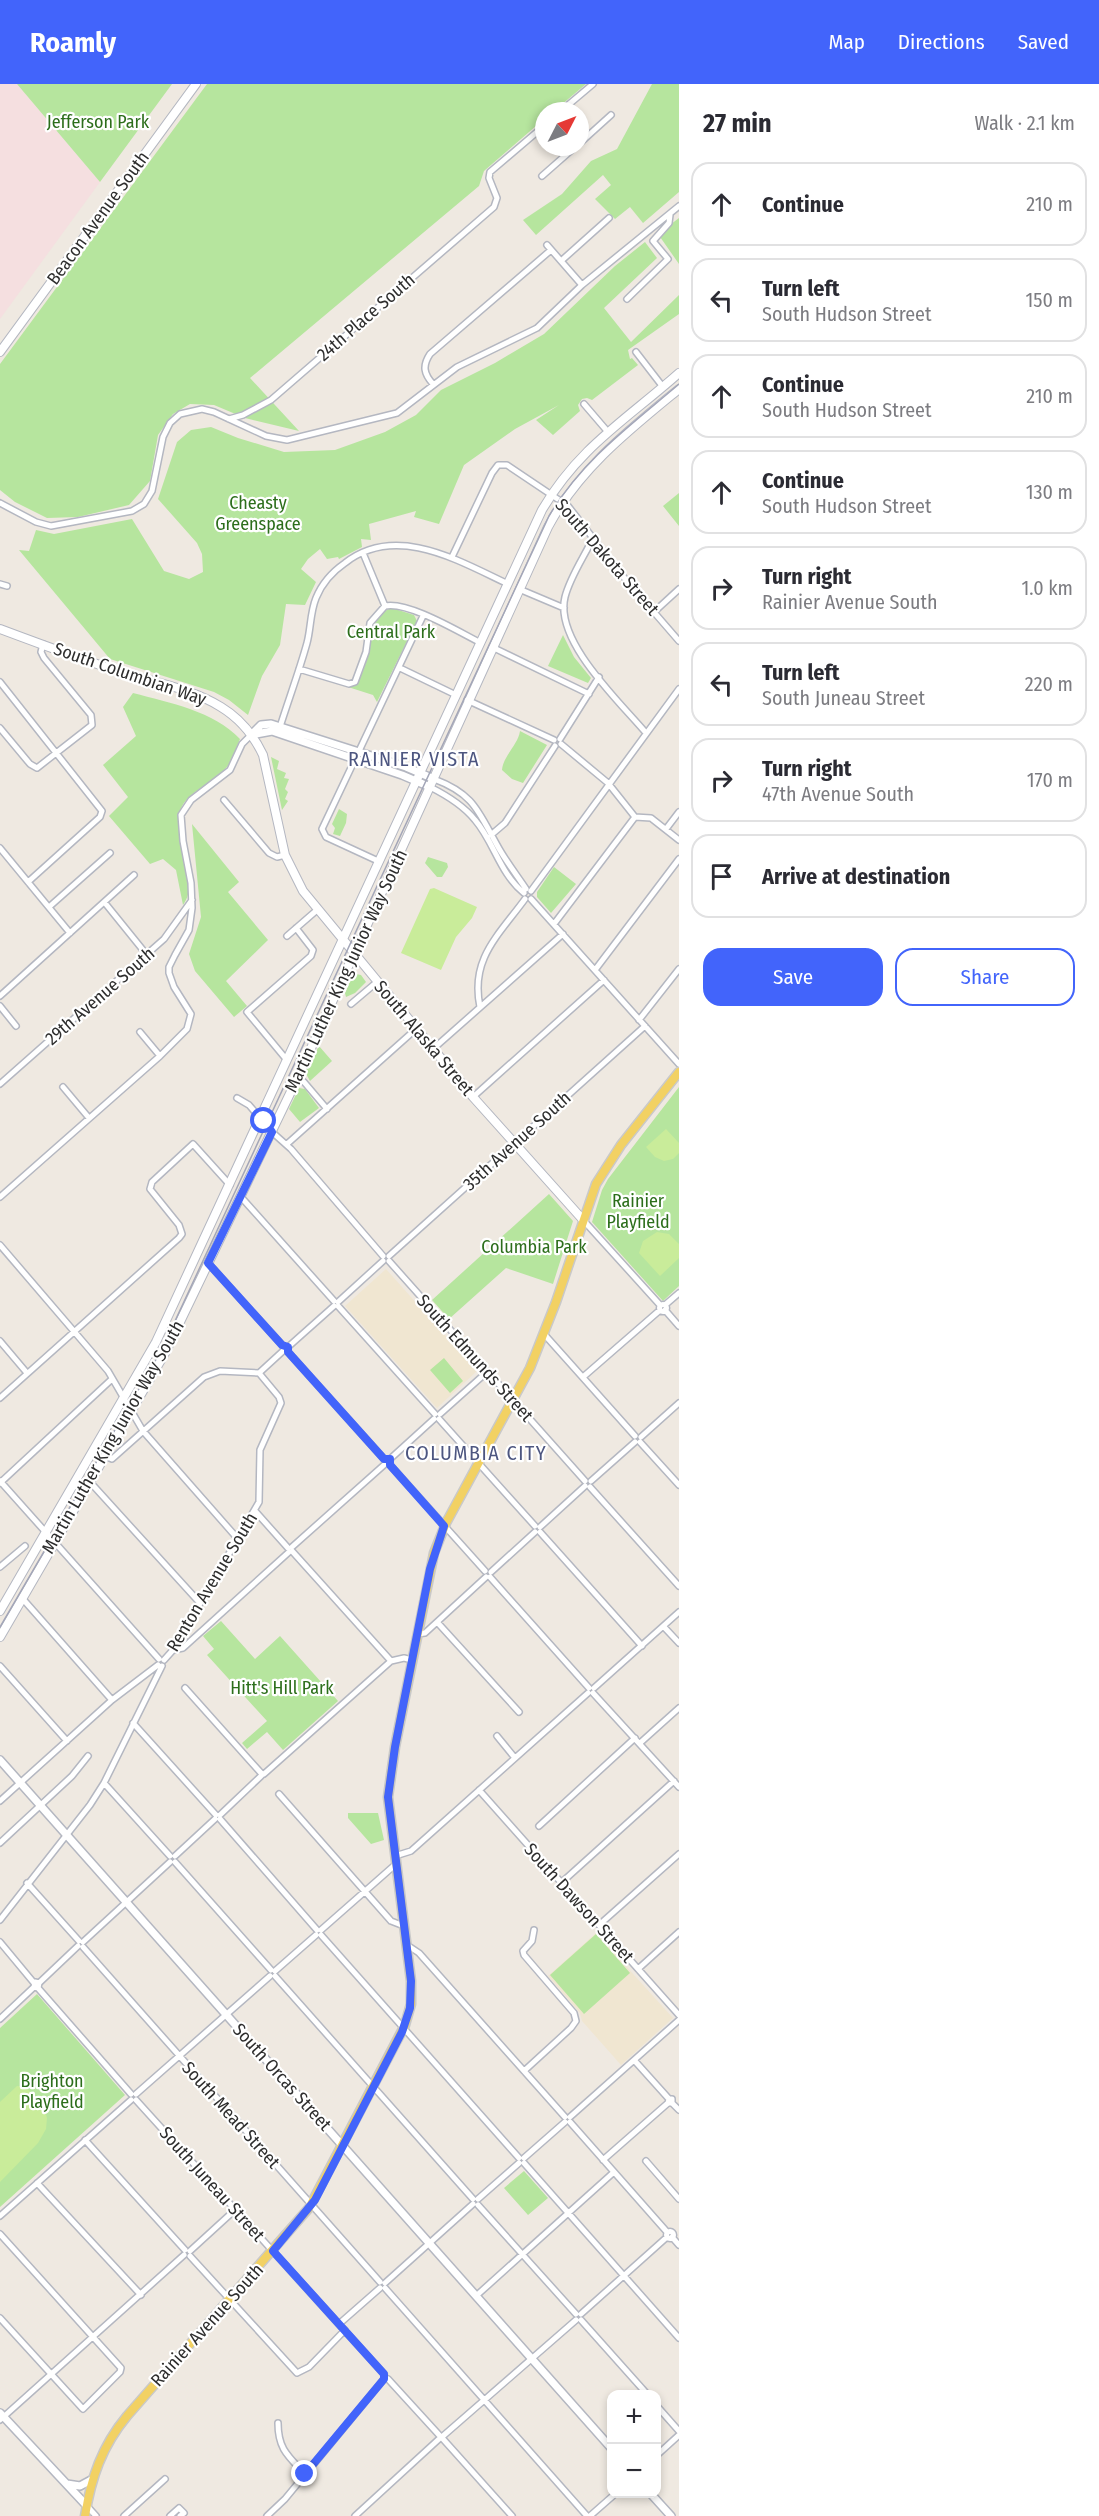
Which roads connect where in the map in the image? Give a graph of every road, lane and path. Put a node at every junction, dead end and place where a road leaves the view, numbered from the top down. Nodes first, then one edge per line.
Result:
1 (196, 84) edge
2 (593, 84) edge
3 (572, 102) edge
4 (611, 115) dead end
5 (535, 134) edge
6 (589, 135) edge
7 (565, 156) edge
8 (542, 176) dead end
9 (679, 206) edge
10 (670, 214) junction
11 (609, 218) dead end
12 (547, 245) dead end
13 (551, 250) junction
14 (561, 261) junction
15 (582, 285) junction
16 (627, 299) dead end
17 (0, 352) edge
18 (636, 352) dead end
19 (679, 373) edge
20 (433, 384) junction
21 (663, 387) junction
22 (679, 389) edge
23 (584, 404) dead end
24 (230, 419) junction
25 (608, 432) junction
26 (552, 493) junction
27 (562, 502) junction
28 (0, 503) edge
29 (593, 538) junction
30 (363, 553) junction
31 (452, 557) junction
32 (0, 584) edge
33 (508, 584) junction
34 (7, 586) dead end
35 (518, 589) junction
36 (679, 589) edge
37 (385, 606) junction
38 (564, 608) junction
39 (654, 612) junction
40 (423, 616) junction
41 (0, 629) edge
42 (679, 641) edge
43 (481, 643) junction
44 (43, 644) junction
45 (492, 647) junction
46 (400, 668) junction
47 (299, 669) junction
48 (599, 677) junction
49 (0, 682) edge
50 (679, 689) edge
51 (589, 693) junction
52 (456, 695) junction
53 (467, 700) junction
54 (0, 728) edge
55 (279, 730) junction
56 (646, 733) junction
57 (251, 735) junction
58 (557, 742) junction
59 (357, 752) junction
60 (57, 754) junction
61 (354, 760) junction
62 (418, 777) junction
63 (434, 779) junction
64 (608, 783) junction
65 (430, 787) junction
66 (224, 800) dead end
67 (679, 812) edge
68 (635, 817) junction
69 (666, 829) junction
70 (489, 836) junction
71 (679, 840) edge
72 (0, 848) edge
73 (110, 853) dead end
74 (285, 855) junction
75 (679, 859) edge
76 (378, 861) junction
77 (134, 875) dead end
78 (28, 882) junction
79 (527, 894) junction
80 (192, 900) junction
81 (105, 903) junction
82 (49, 907) junction
83 (317, 909) junction
84 (554, 924) junction
85 (296, 928) junction
86 (70, 933) junction
87 (563, 934) junction
88 (287, 936) dead end
89 (342, 939) junction
90 (147, 955) junction
91 (354, 955) junction
92 (679, 969) edge
93 (596, 970) junction
94 (604, 980) junction
95 (377, 982) junction
96 (0, 996) edge
97 (351, 1004) dead end
98 (0, 1006) edge
99 (480, 1007) junction
100 (639, 1020) junction
101 (16, 1026) dead end
102 (645, 1026) junction
103 (416, 1029) junction
104 (140, 1032) dead end
105 (433, 1049) junction
106 (160, 1056) junction
107 (286, 1059) junction
108 (679, 1064) edge
109 (679, 1072) edge
110 (297, 1078) junction
111 (0, 1084) edge
112 (63, 1087) dead end
113 (473, 1097) junction
114 (237, 1098) dead end
115 (327, 1109) junction
116 (260, 1116) junction
117 (89, 1118) junction
118 (272, 1132) junction
119 (514, 1143) junction
120 (286, 1144) junction
121 (292, 1153) junction
122 (230, 1185) junction
123 (0, 1197) edge
124 (240, 1197) junction
125 (584, 1221) junction
126 (0, 1245) edge
127 (386, 1258) junction
128 (208, 1263) junction
129 (679, 1293) edge
130 (336, 1304) junction
131 (663, 1308) junction
132 (679, 1326) edge
133 (73, 1331) junction
134 (544, 1334) junction
135 (0, 1341) edge
136 (286, 1349) junction
137 (487, 1372) junction
138 (27, 1373) junction
139 (259, 1373) junction
140 (583, 1377) junction
141 (112, 1379) junction
142 (124, 1397) junction
143 (0, 1398) edge
144 (512, 1401) junction
145 (679, 1403) edge
146 (132, 1411) junction
147 (437, 1417) junction
148 (143, 1431) junction
149 (638, 1439) junction
150 (105, 1456) junction
151 (387, 1462) junction
152 (478, 1463) junction
153 (0, 1482) edge
154 (90, 1482) junction
155 (588, 1484) junction
156 (679, 1485) edge
157 (255, 1511) junction
158 (444, 1526) junction
159 (538, 1529) junction
160 (46, 1532) junction
161 (238, 1539) junction
162 (54, 1542) junction
163 (25, 1546) dead end
164 (290, 1549) junction
165 (0, 1567) edge
166 (488, 1574) junction
167 (679, 1586) edge
168 (22, 1599) junction
169 (200, 1603) junction
170 (1, 1605) edge
171 (679, 1612) edge
172 (437, 1622) junction
173 (664, 1626) junction
174 (417, 1634) junction
175 (0, 1637) edge
176 (679, 1643) edge
177 (642, 1646) junction
178 (173, 1650) junction
179 (412, 1660) junction
180 (391, 1661) junction
181 (161, 1663) junction
182 (0, 1666) edge
183 (185, 1688) dead end
184 (591, 1690) junction
185 (112, 1700) junction
186 (679, 1708) edge
187 (519, 1712) dead end
188 (133, 1723) junction
189 (497, 1736) dead end
190 (635, 1738) junction
191 (67, 1741) junction
192 (640, 1743) junction
193 (88, 1756) dead end
194 (515, 1758) junction
195 (0, 1760) edge
196 (262, 1774) junction
197 (674, 1781) junction
198 (20, 1783) junction
199 (105, 1783) junction
200 (679, 1787) edge
201 (479, 1790) junction
202 (279, 1794) dead end
203 (0, 1801) edge
204 (41, 1807) junction
205 (218, 1817) junction
206 (539, 1827) dead end
207 (66, 1834) junction
208 (0, 1843) edge
209 (679, 1854) edge
210 (173, 1859) junction
211 (395, 1860) junction
212 (27, 1883) junction
213 (561, 1883) junction
214 (365, 1891) junction
215 (127, 1903) junction
216 (0, 1920) edge
217 (599, 1925) junction
218 (404, 1926) junction
219 (534, 1930) dead end
220 (319, 1932) junction
221 (679, 1932) edge
222 (0, 1942) edge
223 (81, 1944) junction
224 (407, 1945) junction
225 (638, 1969) junction
226 (273, 1973) junction
227 (36, 1985) junction
228 (227, 2015) junction
229 (679, 2015) edge
230 (0, 2019) edge
231 (679, 2020) edge
232 (404, 2028) junction
233 (179, 2056) junction
234 (634, 2060) junction
235 (524, 2071) junction
236 (374, 2086) junction
237 (679, 2093) edge
238 (134, 2097) junction
239 (670, 2101) junction
240 (679, 2110) edge
241 (567, 2119) junction
242 (85, 2140) junction
243 (343, 2146) junction
244 (522, 2160) junction
245 (603, 2160) junction
246 (646, 2161) dead end
247 (614, 2172) junction
248 (37, 2183) junction
249 (679, 2199) edge
250 (476, 2202) junction
251 (311, 2205) junction
252 (236, 2209) junction
253 (568, 2214) junction
254 (0, 2216) edge
255 (679, 2227) edge
256 (0, 2234) edge
257 (670, 2235) junction
258 (429, 2244) junction
259 (679, 2245) edge
260 (273, 2251) junction
261 (187, 2253) junction
262 (522, 2254) junction
263 (624, 2276) junction
264 (382, 2285) junction
265 (141, 2295) junction
266 (476, 2296) junction
267 (229, 2299) junction
268 (578, 2317) junction
269 (0, 2318) edge
270 (339, 2324) junction
271 (345, 2330) junction
272 (93, 2337) junction
273 (679, 2338) edge
274 (532, 2359) junction
275 (51, 2375) junction
276 (385, 2377) junction
277 (643, 2390) edge
278 (484, 2399) junction
279 (661, 2410) edge
280 (1, 2417) edge
281 (278, 2423) dead end
282 (679, 2433) edge
283 (441, 2438) junction
284 (608, 2444) edge
285 (661, 2452) edge
286 (305, 2474) junction
287 (93, 2479) junction
288 (165, 2479) dead end
289 (66, 2484) junction
290 (609, 2498) edge
291 (655, 2498) edge
292 (87, 2506) junction
293 (362, 2509) junction
294 (85, 2516) edge
295 (96, 2516) edge
296 (124, 2516) edge
297 (170, 2516) edge
298 (180, 2516) edge
299 (267, 2516) edge
300 (355, 2516) edge
301 (368, 2516) edge
302 (512, 2516) edge
303 (589, 2516) edge
304 (671, 2516) edge

1 - 17 main road, Beacon Avenue South
2 - 3 street
4 - 6 street
5 - 24 street, 24th Place South
7 - 8 street
9 - 10 street
10 - 15 street
10 - 16 street
11 - 14 street
12 - 13 street
13 - 14 street
13 - 20 street
14 - 15 street
15 - 20 street
18 - 21 street
19 - 21 main road, Martin Luther King Junior Way South
20 - 24 street
21 - 25 main road, Martin Luther King Junior Way South
22 - 27 main road, Martin Luther King Junior Way South
23 - 25 street
24 - 28 street
25 - 26 main road, Martin Luther King Junior Way South
26 - 27 street, South Dakota Street
26 - 31 street, South Dakota Street
26 - 33 main road, Martin Luther King Junior Way South
27 - 29 street, South Dakota Street
27 - 35 main road, Martin Luther King Junior Way South
29 - 38 street
29 - 39 street, South Dakota Street
30 - 31 street
30 - 37 street
30 - 47 street
31 - 33 street
32 - 34 street
33 - 43 main road, Martin Luther King Junior Way South
35 - 38 street
35 - 45 main road, Martin Luther King Junior Way South
36 - 39 street
37 - 40 street
37 - 47 street
38 - 48 street
39 - 42 street, South Dakota Street
40 - 43 street
40 - 46 street
41 - 44 main road, South Columbian Way
43 - 52 main road, Martin Luther King Junior Way South
44 - 57 main road, South Columbian Way
44 - 60 street
45 - 51 street
45 - 53 main road, Martin Luther King Junior Way South
46 - 52 street
46 - 59 street
47 - 55 street
48 - 51 street
48 - 56 street
49 - 60 street
50 - 56 street
51 - 58 street
52 - 62 main road, Martin Luther King Junior Way South
53 - 58 street
53 - 63 main road, Martin Luther King Junior Way South
54 - 60 street
55 - 57 street
55 - 59 street
55 - 61 street
56 - 64 street
57 - 74 main road, South Alaska Street
57 - 80 street
58 - 64 street
58 - 70 street
59 - 61 street
59 - 62 street
60 - 78 street
61 - 62 street
61 - 76 street
62 - 63 street
62 - 65 street
62 - 76 main road, Martin Luther King Junior Way South
63 - 65 main road, Martin Luther King Junior Way South
63 - 70 street
64 - 68 street
64 - 79 street
65 - 70 street
65 - 91 main road, Martin Luther King Junior Way South
66 - 74 street
67 - 69 street
68 - 69 street
68 - 84 street
69 - 71 street
70 - 79 street
72 - 78 street
73 - 82 street
74 - 83 main road, South Alaska Street
75 - 93 street
76 - 89 main road, Martin Luther King Junior Way South
77 - 81 street
78 - 82 street
79 - 84 street
79 - 99 street
80 - 90 street, 29th Avenue South
80 - 106 street
81 - 86 street
81 - 90 street
82 - 86 street
83 - 85 street
83 - 89 main road, South Alaska Street
84 - 87 street
85 - 88 street
85 - 107 street
86 - 96 street
87 - 93 street
87 - 99 street
89 - 91 main road, South Alaska Street
89 - 107 main road, Martin Luther King Junior Way South
90 - 111 street, 29th Avenue South
91 - 95 main road, South Alaska Street
91 - 110 main road, Martin Luther King Junior Way South
92 - 100 street
93 - 94 street
94 - 100 street
94 - 113 street
95 - 97 street
95 - 103 main road, South Alaska Street
98 - 101 street
99 - 105 street
100 - 102 street
102 - 108 street
102 - 119 street, 35th Avenue South
103 - 105 main road, South Alaska Street
103 - 115 street
104 - 106 street
105 - 113 main road, South Alaska Street
106 - 117 street
107 - 116 main road, Martin Luther King Junior Way South
109 - 125 main road, Rainier Avenue South
110 - 115 street
110 - 118 main road, Martin Luther King Junior Way South
112 - 117 street
113 - 119 main road, South Alaska Street
114 - 116 street, South Edmunds Street
115 - 120 street
116 - 118 street, South Edmunds Street
116 - 122 main road, Martin Luther King Junior Way South
117 - 123 street
118 - 120 street, South Edmunds Street
118 - 121 street, South Edmunds Street
118 - 124 main road, Martin Luther King Junior Way South
119 - 125 main road, South Alaska Street
119 - 127 street, 35th Avenue South
120 - 121 street, South Edmunds Street
121 - 127 street, South Edmunds Street
122 - 133 street
122 - 142 main road, Martin Luther King Junior Way South
124 - 128 main road, Martin Luther King Junior Way South
124 - 130 street
125 - 131 street, South Alaska Street
125 - 134 main road, Rainier Avenue South
126 - 133 street
127 - 130 street, 35th Avenue South
127 - 137 street, South Edmunds Street
128 - 136 street
128 - 146 main road, Martin Luther King Junior Way South
129 - 131 street
130 - 136 street, 35th Avenue South
130 - 147 street
131 - 132 street, South Alaska Street
131 - 140 street
133 - 138 street
133 - 141 street
134 - 140 street
134 - 144 main road, Rainier Avenue South
135 - 138 street
136 - 139 street, 35th Avenue South
136 - 151 street
137 - 144 street, South Edmunds Street
137 - 147 street
138 - 143 street
139 - 148 street
139 - 157 street, Renton Avenue South
140 - 149 street
141 - 142 street
141 - 153 street
142 - 146 street
142 - 160 main road, Martin Luther King Junior Way South
144 - 152 main road, Rainier Avenue South
144 - 155 street, South Edmunds Street
145 - 149 street
146 - 148 street
146 - 150 main road, Martin Luther King Junior Way South
147 - 151 street
147 - 152 street
148 - 150 street
148 - 161 street
149 - 155 street
149 - 156 street
150 - 154 main road, Martin Luther King Junior Way South
151 - 158 street
151 - 164 street
152 - 158 main road, Rainier Avenue South
152 - 159 street
153 - 160 street
154 - 162 main road, Martin Luther King Junior Way South
154 - 169 street
155 - 159 street
155 - 167 street, South Edmunds Street
157 - 161 street, Renton Avenue South
157 - 164 street
158 - 166 street
158 - 174 main road, Rainier Avenue South
159 - 166 street
159 - 177 street
160 - 162 street
160 - 170 main road, Martin Luther King Junior Way South
161 - 169 street, Renton Avenue South
162 - 168 main road, Martin Luther King Junior Way South
162 - 181 street
163 - 165 street
164 - 178 street
164 - 180 street
166 - 172 street
166 - 184 street
168 - 175 main road, Martin Luther King Junior Way South
168 - 185 street
169 - 178 street, Renton Avenue South
171 - 173 street
172 - 174 street
172 - 187 street
173 - 176 street
173 - 177 street
174 - 179 main road, Rainier Avenue South
177 - 184 street
178 - 181 street, Renton Avenue South
179 - 180 street
179 - 211 main road, Rainier Avenue South
180 - 196 street
181 - 185 street
181 - 188 street, Renton Avenue South
182 - 191 street
183 - 196 street
184 - 190 street
184 - 194 street
185 - 191 street
186 - 192 street
188 - 199 street, Renton Avenue South
188 - 205 street
189 - 194 street
190 - 192 street
190 - 206 street
191 - 198 street
192 - 197 street
193 - 204 street
194 - 201 street
195 - 198 street, South Orcas Street
196 - 205 street
197 - 200 street
197 - 213 street
198 - 203 street
198 - 204 street, South Orcas Street
199 - 207 street, Renton Avenue South
199 - 210 street
201 - 211 street
201 - 213 street, South Dawson Street
202 - 214 street
204 - 207 street, South Orcas Street
204 - 208 street
205 - 210 street
205 - 220 street
207 - 212 street, Renton Avenue South
207 - 215 street, South Orcas Street
209 - 217 street
210 - 215 street
210 - 226 street
211 - 214 street
211 - 218 main road, Rainier Avenue South
212 - 216 street, Renton Avenue South
212 - 223 street, South Mead Street
213 - 217 street, South Dawson Street
214 - 218 street
214 - 220 street
215 - 223 street
215 - 228 street, South Orcas Street
217 - 225 street, South Dawson Street
218 - 224 main road, Rainier Avenue South
219 - 235 street
220 - 226 street
220 - 232 street
221 - 225 street
222 - 227 street, South Juneau Street
223 - 227 street
223 - 233 street, South Mead Street
224 - 232 main road, Rainier Avenue South
224 - 235 street
225 - 229 street, South Dawson Street
226 - 228 street
226 - 236 street
227 - 230 street
227 - 238 street, South Juneau Street
228 - 233 street
228 - 243 street, South Orcas Street
229 - 231 street
231 - 234 street
232 - 236 main road, Rainier Avenue South
232 - 244 street
233 - 238 street
233 - 251 street, South Mead Street
234 - 239 street
234 - 241 street
235 - 241 street
236 - 243 main road, Rainier Avenue South
236 - 250 street
237 - 239 street
238 - 242 street
238 - 252 street, South Juneau Street
239 - 240 street
239 - 245 street
241 - 244 street
241 - 245 street
242 - 248 street
242 - 261 street
243 - 251 main road, Rainier Avenue South
243 - 258 street, South Orcas Street
244 - 250 street
244 - 253 street
245 - 247 street
246 - 249 street
247 - 253 street
247 - 257 street
248 - 254 street
248 - 265 street
250 - 258 street
250 - 262 street
251 - 260 main road, Rainier Avenue South
251 - 264 street, South Mead Street
252 - 260 street, South Juneau Street
252 - 261 street
253 - 262 street
253 - 263 street
255 - 257 street
256 - 272 street
257 - 259 street
257 - 263 street
258 - 264 street
258 - 266 street, South Orcas Street
260 - 267 main road, Rainier Avenue South
260 - 270 street, South Juneau Street
261 - 265 street
261 - 267 street
262 - 266 street
262 - 268 street
263 - 268 street
263 - 273 street
264 - 270 street
264 - 278 street, South Mead Street
265 - 272 street
266 - 274 street, South Orcas Street
267 - 271 street
267 - 287 main road, Rainier Avenue South
268 - 274 street
268 - 277 street
269 - 275 street
270 - 271 street, South Juneau Street
271 - 276 street, South Juneau Street
272 - 275 street
272 - 275 street
274 - 278 street
274 - 284 street, South Orcas Street
275 - 280 street
276 - 283 street, South Juneau Street
276 - 286 street
278 - 283 street
278 - 303 street, South Mead Street
279 - 282 street
280 - 289 street
281 - 286 street
282 - 285 street
283 - 293 street
283 - 302 street, South Juneau Street
286 - 299 street
287 - 289 street
287 - 292 main road, Rainier Avenue South
288 - 296 street
289 - 292 street
290 - 303 street
291 - 304 street
292 - 294 main road, Rainier Avenue South
292 - 295 street
293 - 300 street
293 - 301 street
297 - 298 street

